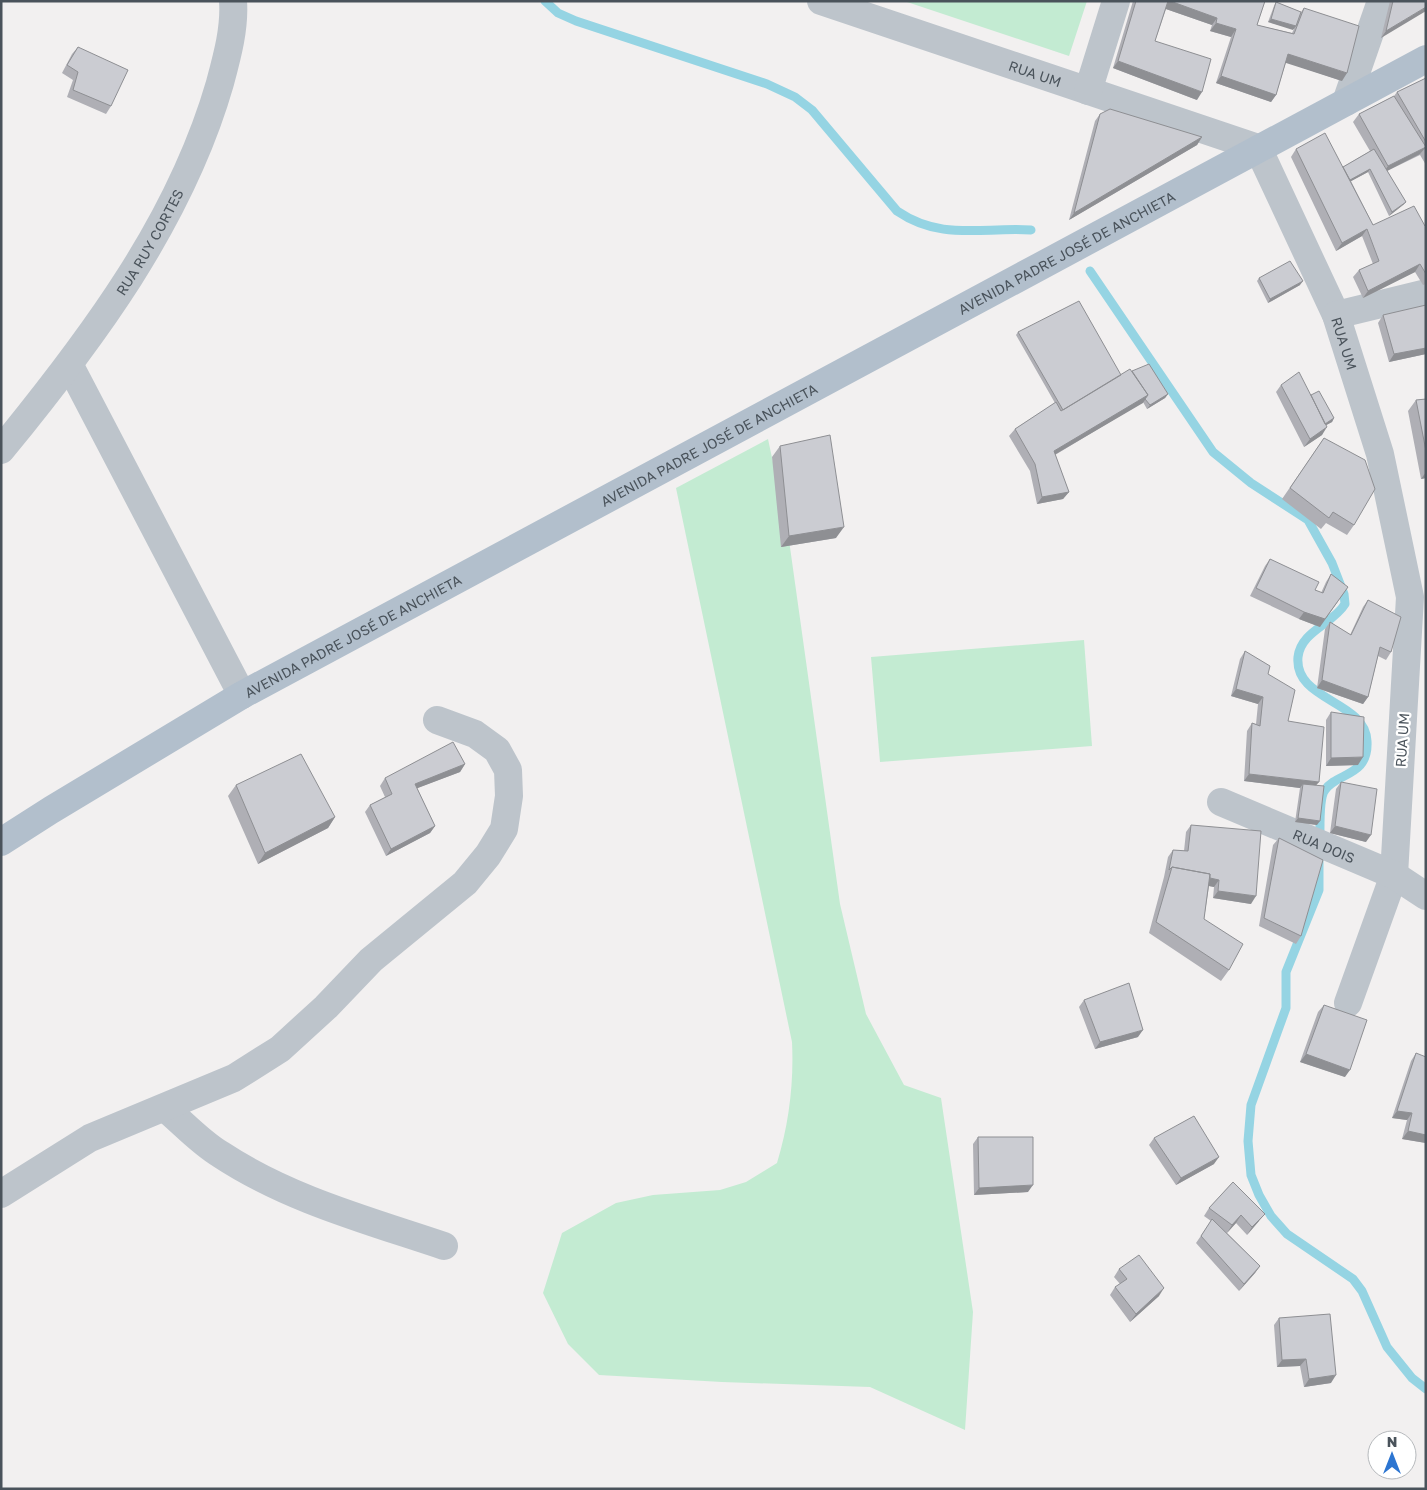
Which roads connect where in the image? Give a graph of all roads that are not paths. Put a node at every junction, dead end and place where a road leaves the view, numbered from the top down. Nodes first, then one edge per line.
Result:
1 (233, 1) edge
2 (821, 1) edge
3 (1116, 1) edge
4 (1381, 1) edge
5 (1426, 59) edge
6 (1088, 91) junction
7 (1346, 102) junction
8 (1258, 148) junction
9 (1426, 293) edge
10 (1336, 315) junction
11 (70, 366) junction
12 (1, 450) edge
13 (1418, 601) edge
14 (242, 695) junction
15 (437, 720) dead end
16 (1221, 802) dead end
17 (1, 842) edge
18 (1394, 875) junction
19 (1426, 896) edge
20 (1348, 1003) dead end
21 (165, 1108) junction
22 (1, 1194) edge
23 (444, 1246) dead end

1 - 11 street, RUA RUY CORTES
2 - 6 street, RUA UM
3 - 6 street
4 - 7 street
5 - 7 main road, AVENIDA PADRE JOSÉ DE ANCHIETA
6 - 8 street, RUA UM
7 - 8 main road, AVENIDA PADRE JOSÉ DE ANCHIETA
8 - 10 street, RUA UM
8 - 14 main road, AVENIDA PADRE JOSÉ DE ANCHIETA
9 - 10 street
10 - 13 street, RUA UM
11 - 12 street, RUA RUY CORTES
11 - 14 street
13 - 18 street, RUA UM
14 - 17 main road, AVENIDA PADRE JOSÉ DE ANCHIETA
15 - 21 street
16 - 18 street, RUA DOIS
18 - 19 street, RUA DOIS
18 - 20 street, RUA UM
21 - 22 street
21 - 23 street

